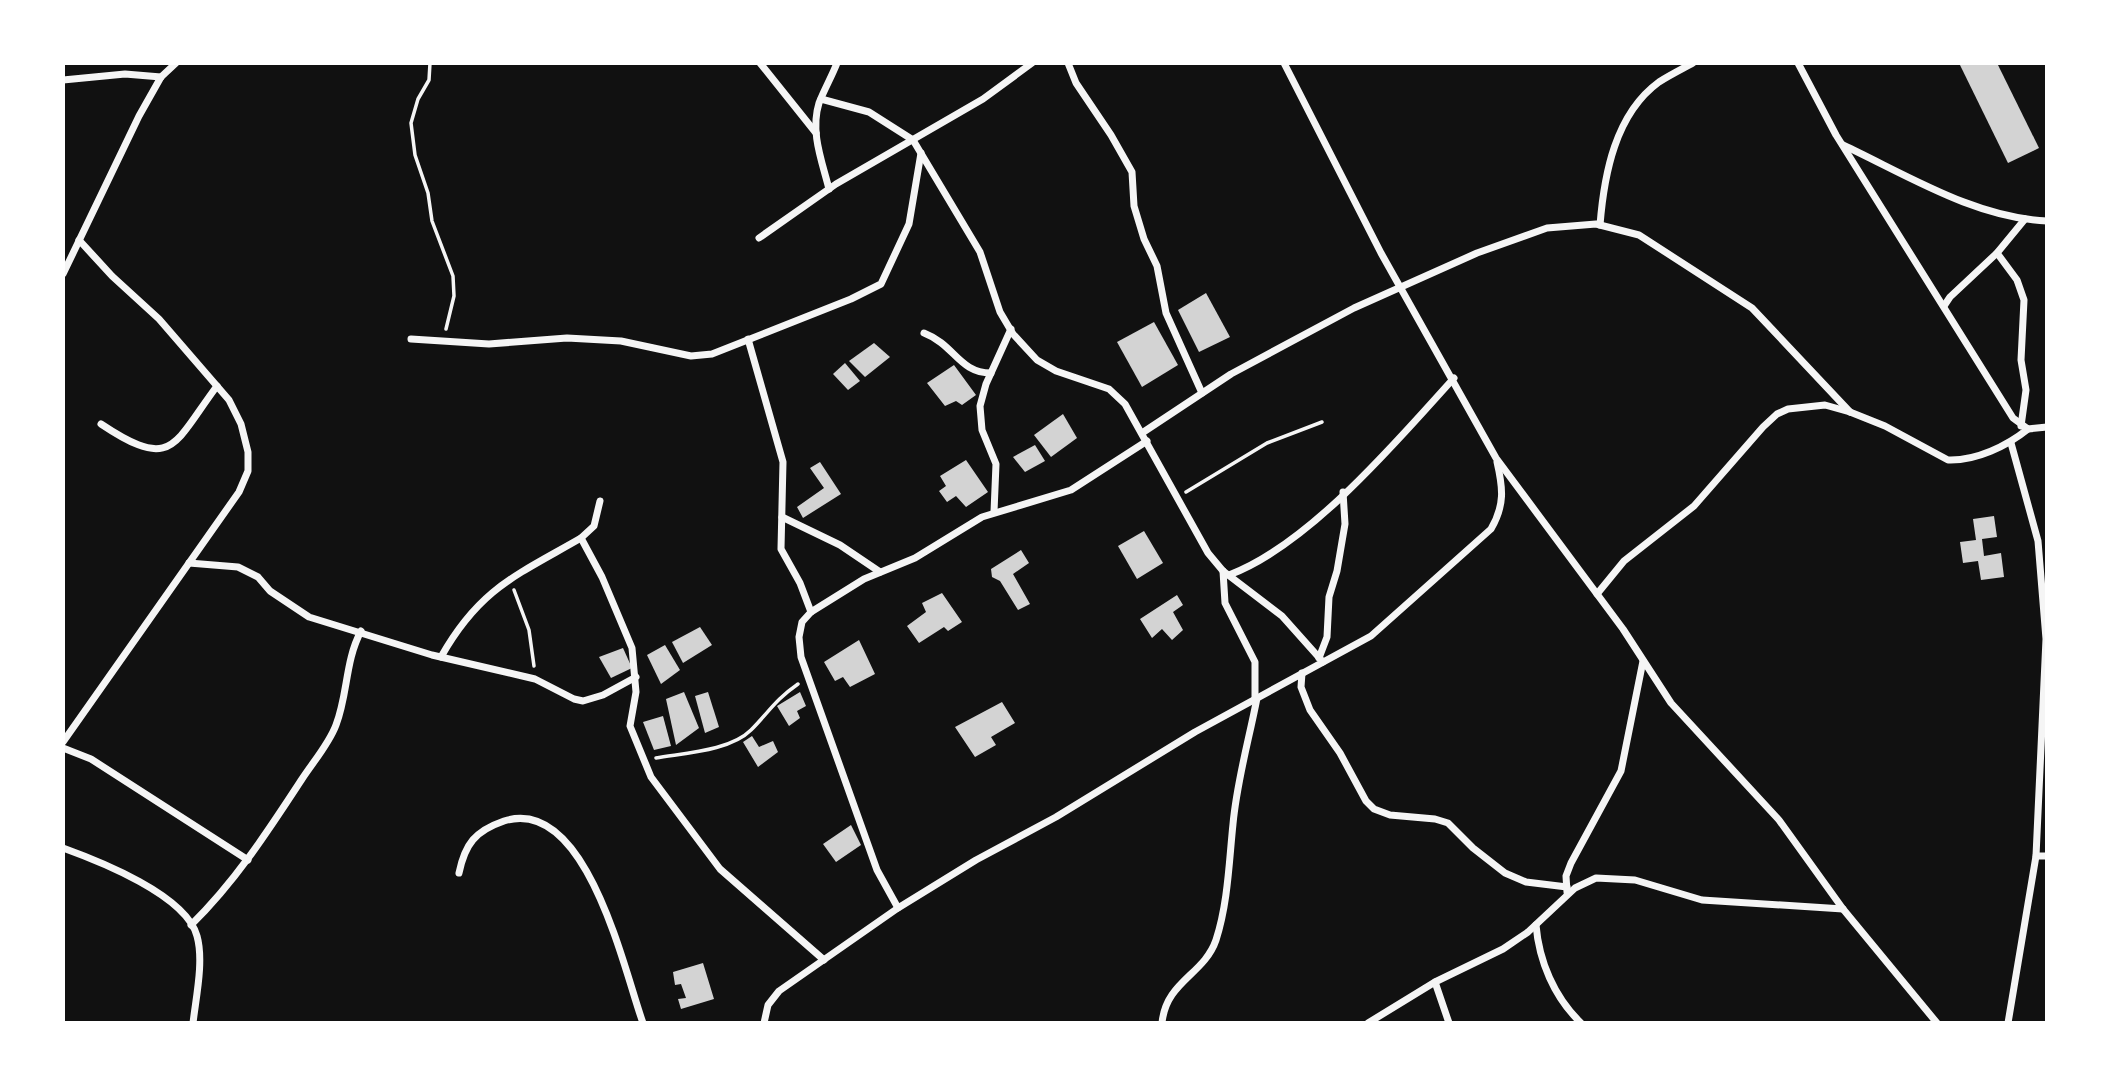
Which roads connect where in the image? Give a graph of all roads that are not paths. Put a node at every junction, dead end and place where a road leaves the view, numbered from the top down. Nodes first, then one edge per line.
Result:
1 (176, 63) edge
2 (760, 63) edge
3 (838, 63) edge
4 (1032, 63) edge
5 (1068, 63) edge
6 (1283, 63) edge
7 (1693, 63) edge
8 (1798, 63) edge
9 (161, 77) junction
10 (63, 80) edge
11 (821, 99) junction
12 (816, 134) junction
13 (913, 140) junction
14 (1843, 145) junction
15 (921, 152) junction
16 (829, 189) junction
17 (2025, 219) junction
18 (2047, 221) edge
19 (1600, 225) junction
20 (759, 238) dead end
21 (79, 240) junction
22 (1997, 253) junction
23 (63, 274) edge
24 (1401, 287) junction
25 (1944, 306) junction
26 (1011, 329) junction
27 (924, 333) dead end
28 (411, 339) dead end
29 (748, 339) junction
30 (991, 373) junction
31 (1454, 379) junction
32 (217, 386) junction
33 (1202, 393) junction
34 (1850, 412) junction
35 (101, 424) dead end
36 (2025, 427) junction
37 (2047, 427) edge
38 (1142, 433) junction
39 (1147, 441) junction
40 (2011, 443) junction
41 (1496, 458) junction
42 (1343, 492) junction
43 (600, 501) dead end
44 (994, 512) junction
45 (782, 517) junction
46 (582, 538) junction
47 (189, 563) junction
48 (880, 572) junction
49 (1226, 573) junction
50 (1597, 594) junction
51 (811, 612) junction
52 (361, 631) junction
53 (2047, 639) edge
54 (441, 657) junction
55 (1321, 660) junction
56 (1643, 661) junction
57 (1302, 673) junction
58 (636, 677) junction
59 (1256, 699) junction
60 (63, 742) edge
61 (63, 748) edge
62 (63, 848) edge
63 (2036, 856) junction
64 (2047, 856) edge
65 (247, 860) junction
66 (458, 873) dead end
67 (1567, 891) junction
68 (898, 908) junction
69 (1843, 909) junction
70 (191, 925) junction
71 (1536, 925) junction
72 (824, 960) junction
73 (1435, 982) junction
74 (2007, 1021) edge
75 (193, 1023) edge
76 (643, 1023) edge
77 (764, 1023) edge
78 (1162, 1023) edge
79 (1368, 1023) edge
80 (1449, 1023) edge
81 (1581, 1023) edge
82 (1937, 1023) edge

1 - 9 street
2 - 12 street
3 - 11 street
4 - 13 street
5 - 33 street
6 - 24 street
7 - 19 street
8 - 14 street
9 - 10 street
9 - 21 street
11 - 12 street
11 - 13 street
12 - 16 street
13 - 15 street
13 - 16 street
14 - 17 street
14 - 25 street
15 - 26 street
15 - 29 street
16 - 20 street
17 - 18 street
17 - 22 street
19 - 24 street
19 - 34 street
21 - 23 street
21 - 32 street
22 - 25 street
22 - 36 street
24 - 31 street
24 - 33 street
25 - 36 street
26 - 30 street
26 - 38 street
27 - 30 street
28 - 29 street
29 - 45 street
30 - 44 street
31 - 41 street
31 - 42 street
32 - 35 street
32 - 47 street
33 - 38 street
34 - 40 street
34 - 50 street
36 - 37 street
36 - 40 street
38 - 39 street
39 - 44 street
39 - 49 street
40 - 53 street
41 - 50 street
41 - 55 street
42 - 49 street
42 - 55 street
43 - 46 street
44 - 48 street
45 - 48 street
45 - 51 street
46 - 54 street
46 - 58 street
47 - 52 street
47 - 60 street
48 - 51 street
49 - 55 street
49 - 59 street
50 - 56 street
51 - 68 street
52 - 54 street
52 - 65 street
53 - 63 street
54 - 58 street
55 - 57 street
56 - 67 street
56 - 69 street
57 - 59 street
57 - 67 street
58 - 72 street
59 - 68 street
59 - 78 street
61 - 65 street
62 - 70 street
63 - 64 street
63 - 74 street
65 - 70 street
66 - 76 street
67 - 69 street
67 - 71 street
68 - 72 street
69 - 82 street
70 - 75 street
71 - 73 street
71 - 81 street
72 - 77 street
73 - 79 street
73 - 80 street

